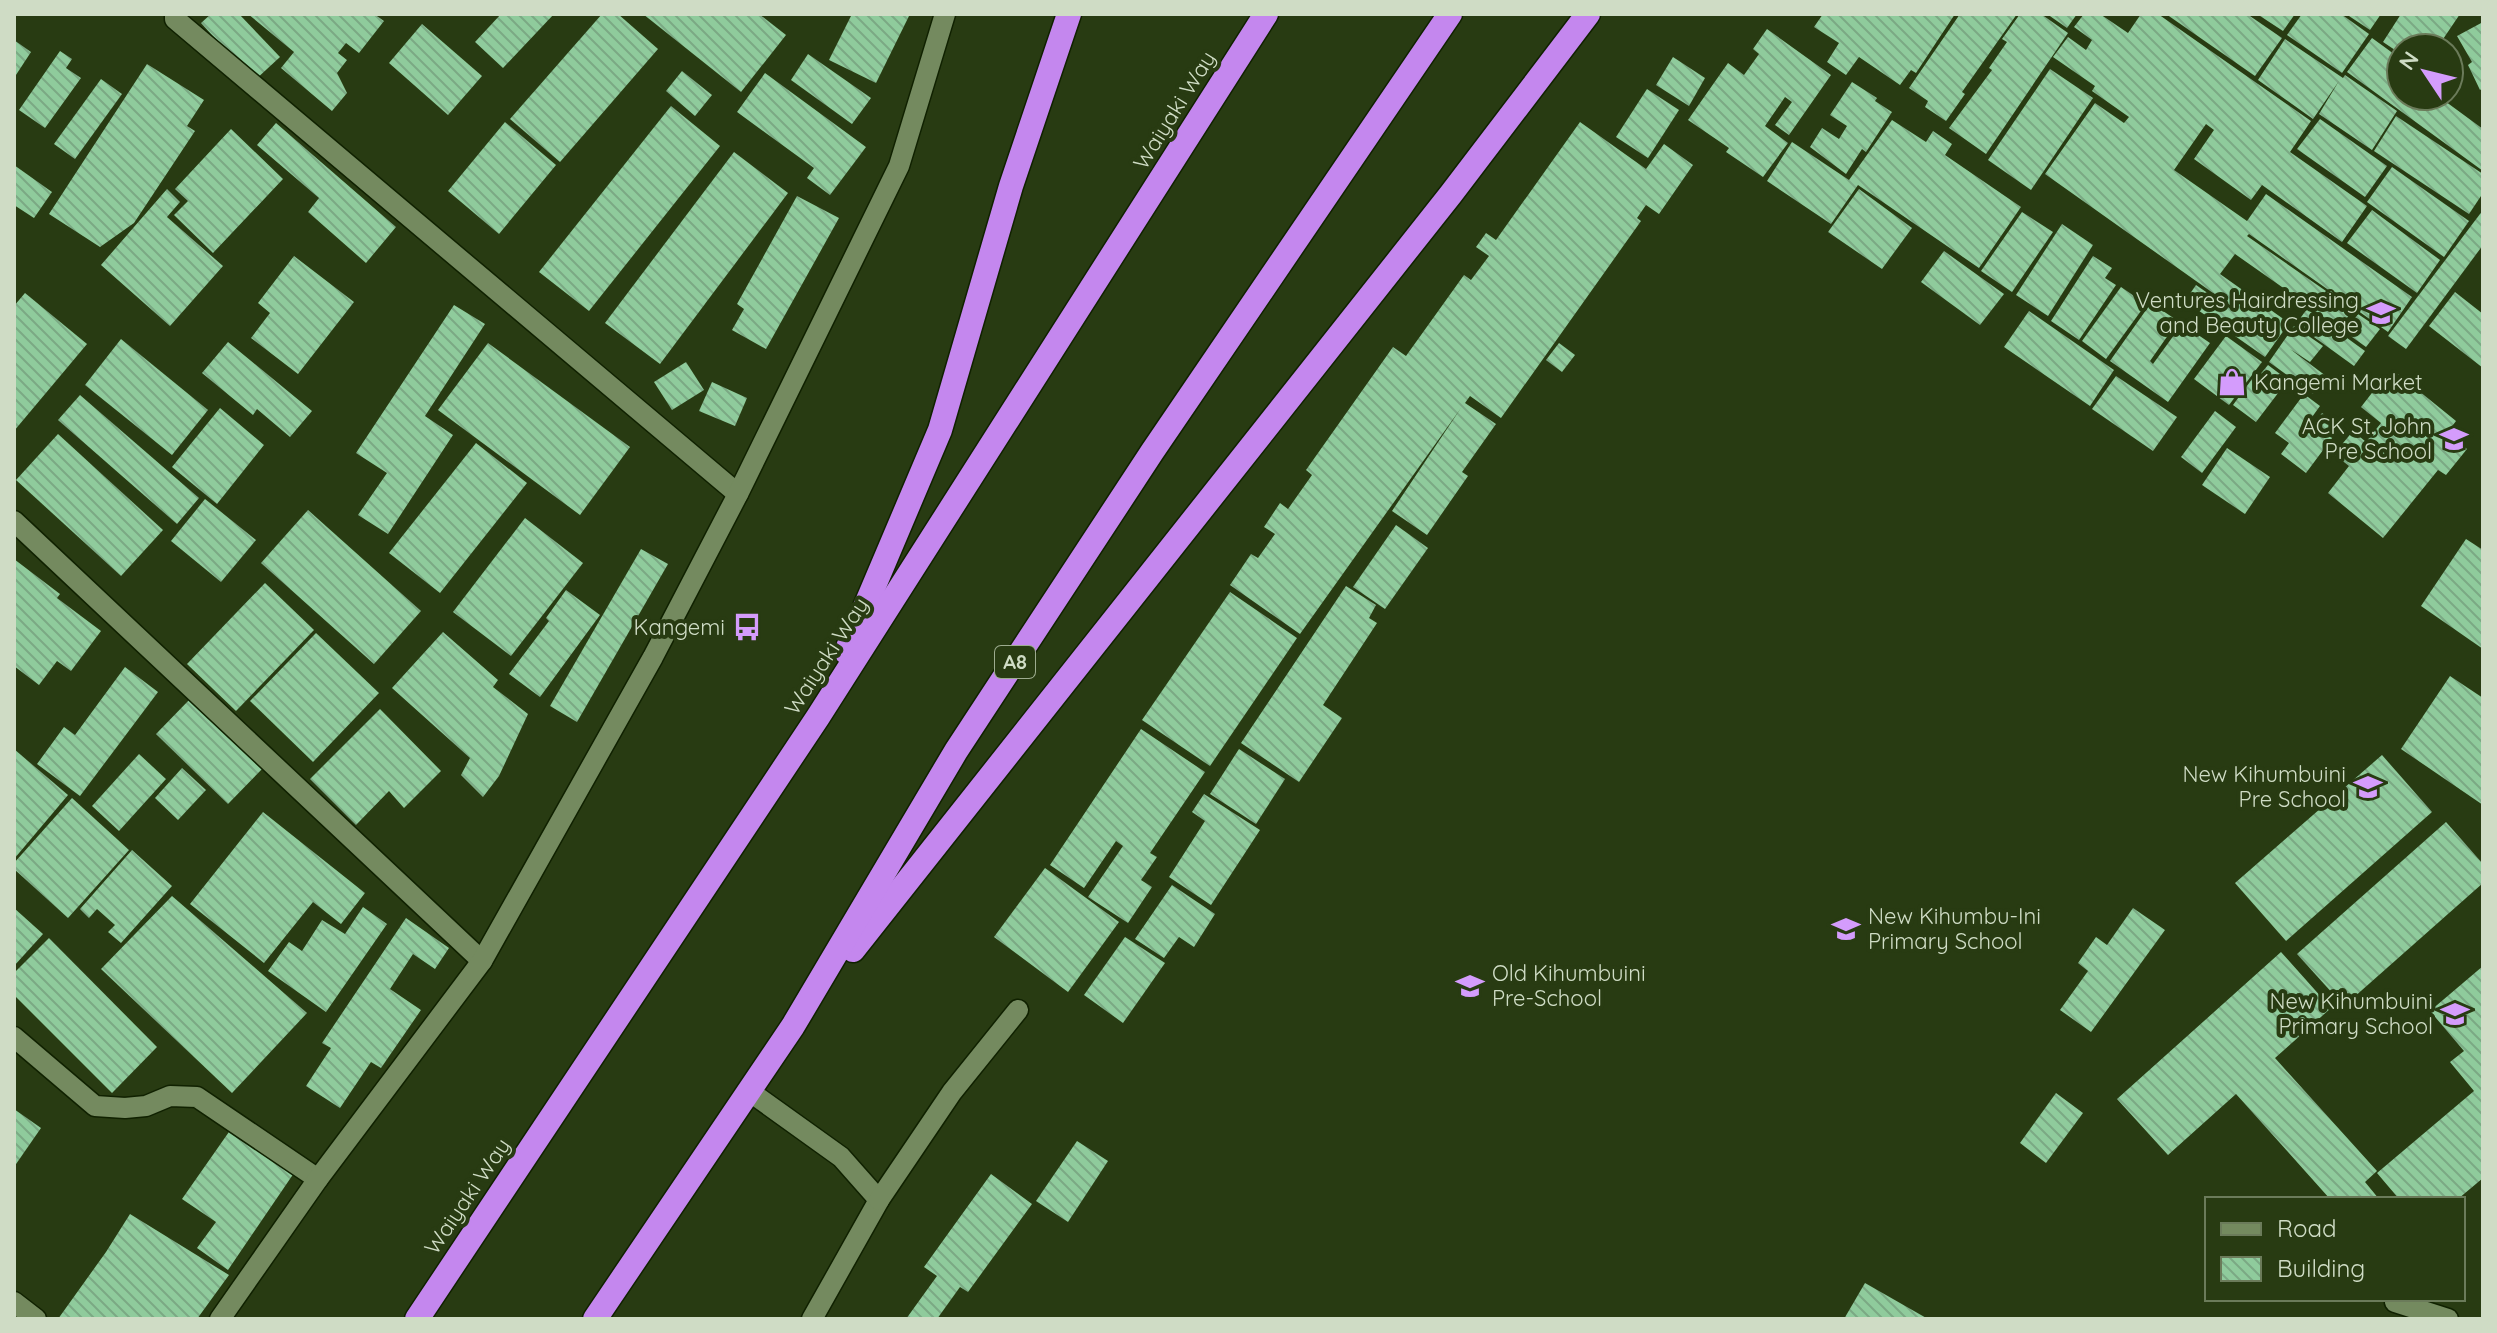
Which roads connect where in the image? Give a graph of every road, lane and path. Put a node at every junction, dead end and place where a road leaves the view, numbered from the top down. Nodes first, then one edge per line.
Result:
1 (175, 14) edge
2 (945, 14) edge
3 (1069, 14) edge
4 (1266, 14) edge
5 (1450, 14) edge
6 (1588, 14) edge
7 (738, 494) junction
8 (14, 521) edge
9 (818, 717) junction
10 (482, 961) junction
11 (1018, 1010) dead end
12 (793, 1026) junction
13 (14, 1037) edge
14 (749, 1091) junction
15 (318, 1179) junction
16 (879, 1200) junction
17 (14, 1302) edge
18 (2395, 1302) dead end
19 (36, 1319) edge
20 (220, 1319) edge
21 (417, 1319) edge
22 (595, 1319) edge
23 (812, 1319) edge
24 (2448, 1319) edge

1 - 7 street
2 - 7 street
3 - 9 highway
4 - 9 highway, Waiyaki Way
5 - 12 highway, A8
6 - 12 highway, A8
7 - 10 street
8 - 10 street
9 - 21 highway, Waiyaki Way
10 - 15 street
11 - 16 street
12 - 14 highway, A8
13 - 15 street
14 - 16 street
14 - 22 highway, A8
15 - 20 street
16 - 23 street
17 - 19 street
18 - 24 street

